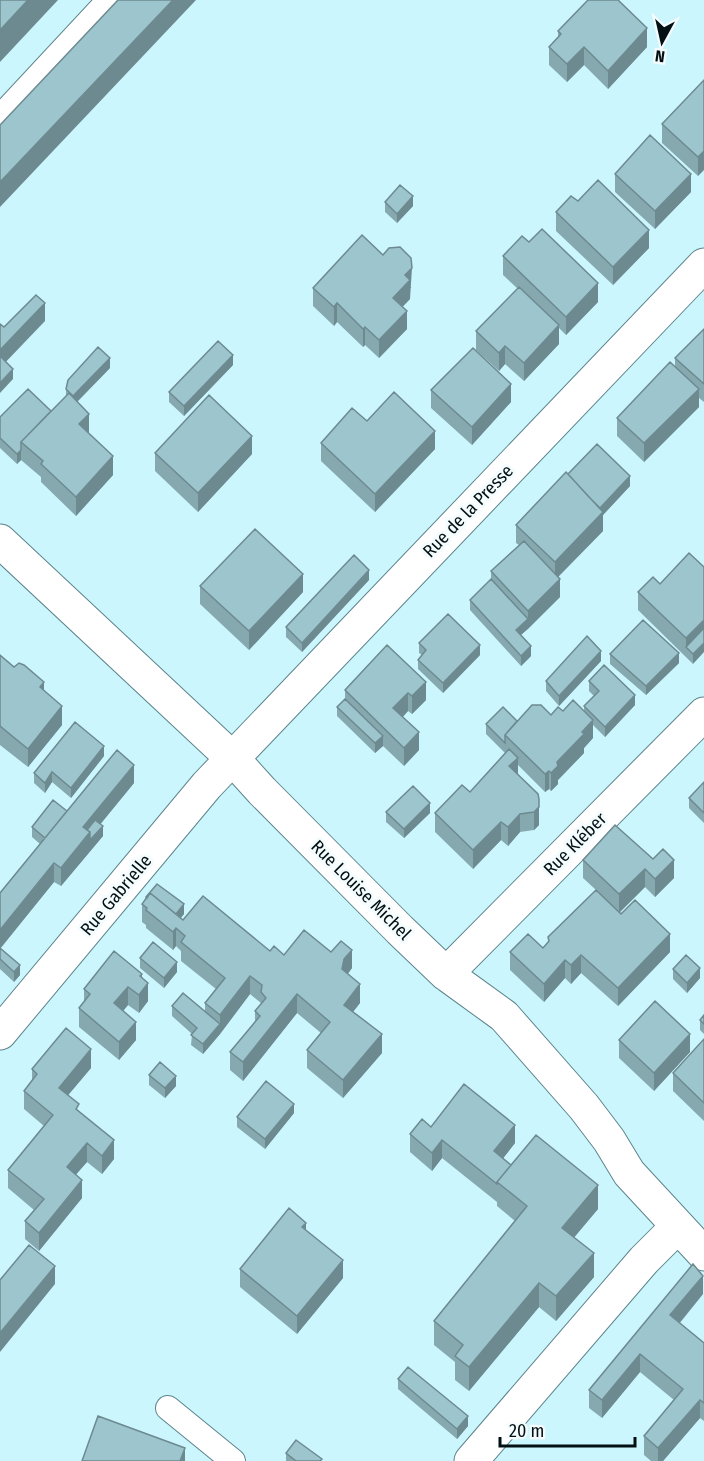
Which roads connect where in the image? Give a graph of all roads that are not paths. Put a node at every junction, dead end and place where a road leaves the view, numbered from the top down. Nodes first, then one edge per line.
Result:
1 (109, 0) edge
2 (0, 117) edge
3 (704, 265) edge
4 (0, 541) edge
5 (704, 714) edge
6 (233, 759) junction
7 (447, 974) junction
8 (0, 1033) edge
9 (678, 1226) junction
10 (703, 1252) edge
11 (168, 1408) dead end
12 (233, 1461) edge
13 (471, 1461) edge

1 - 2 lane
3 - 6 street, Rue de la Presse
4 - 6 street, Rue Louise Michel
5 - 7 street, Rue Kléber
6 - 7 street, Rue Louise Michel
6 - 8 street, Rue Gabrielle
7 - 9 street, Rue Louise Michel
9 - 10 street, Rue Louise Michel
9 - 13 street
11 - 12 lane

